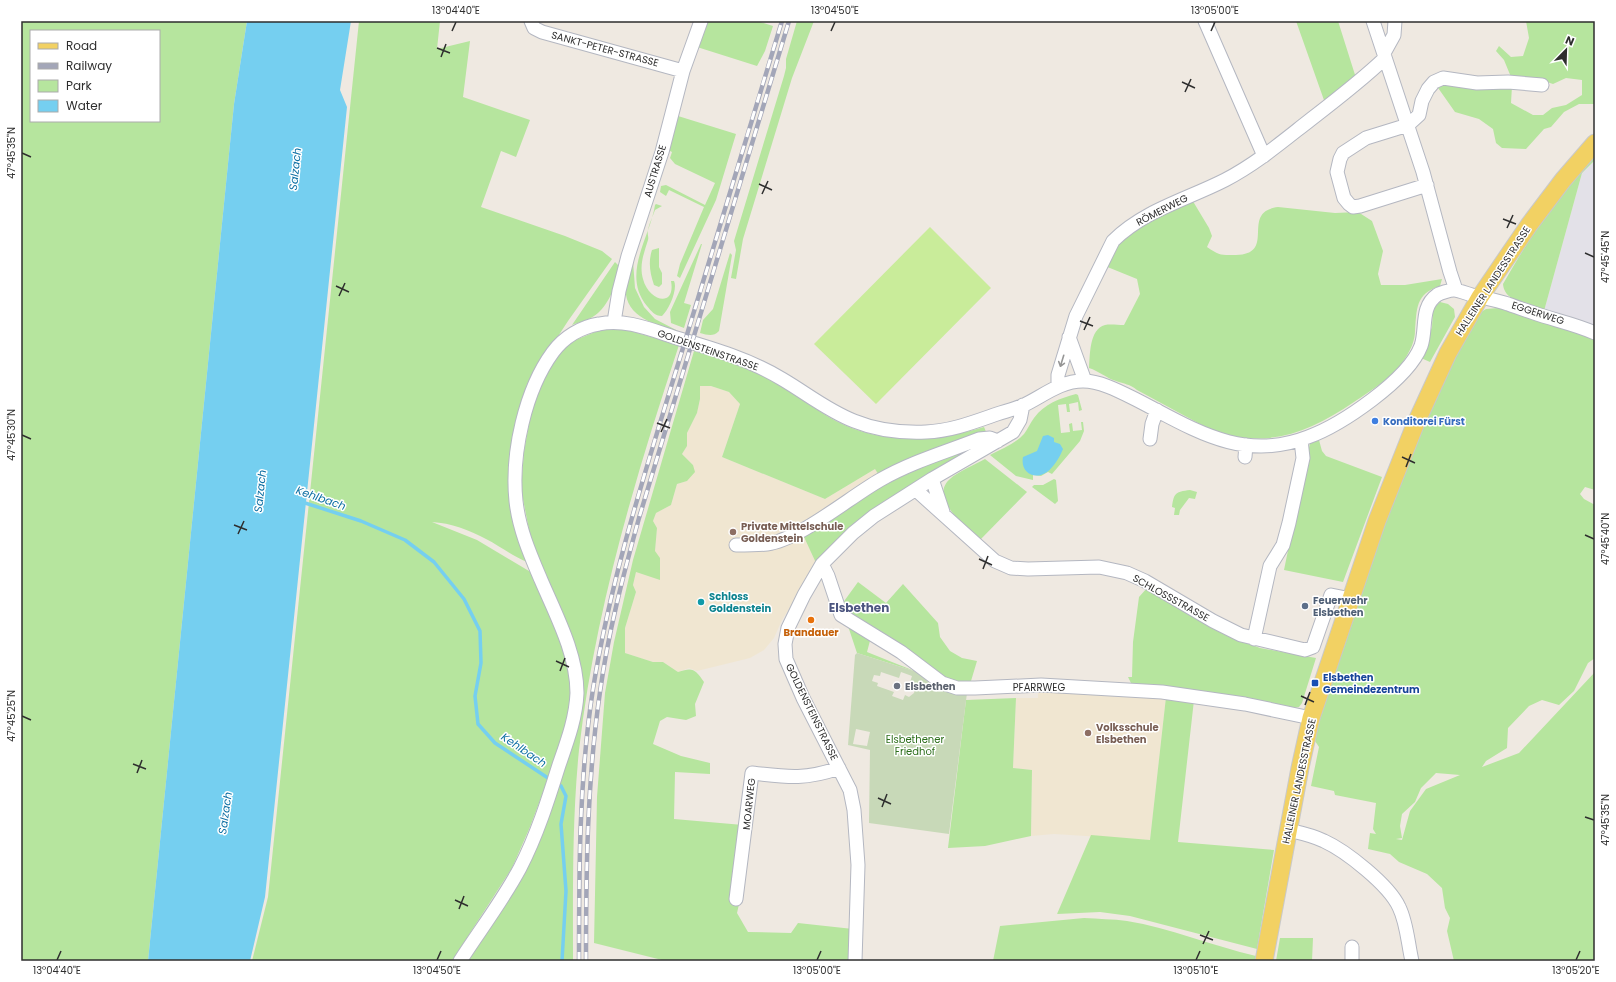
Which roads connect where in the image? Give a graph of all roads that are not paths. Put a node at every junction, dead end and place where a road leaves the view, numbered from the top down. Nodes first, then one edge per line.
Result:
1 (531, 21) edge
2 (701, 21) edge
3 (1205, 21) edge
4 (1373, 21) edge
5 (1395, 21) edge
6 (1384, 55) junction
7 (683, 71) junction
8 (1542, 86) dead end
9 (1408, 125) junction
10 (1595, 143) edge
11 (1264, 156) junction
12 (1427, 185) junction
13 (1456, 290) junction
14 (1480, 297) junction
15 (614, 322) junction
16 (1595, 333) edge
17 (1069, 337) junction
18 (1085, 381) junction
19 (1058, 386) junction
20 (1023, 406) junction
21 (1157, 410) junction
22 (1150, 439) dead end
23 (1301, 440) junction
24 (998, 441) junction
25 (932, 479) junction
26 (916, 490) junction
27 (944, 514) junction
28 (736, 545) dead end
29 (822, 564) junction
30 (1351, 599) junction
31 (1254, 639) junction
32 (1312, 718) junction
33 (839, 768) junction
34 (1288, 830) junction
35 (736, 899) dead end
36 (1352, 947) dead end
37 (460, 961) edge
38 (855, 961) edge
39 (1264, 961) edge
40 (1352, 961) edge
41 (1412, 961) edge

1 - 7 street, SANKT-PETER-STRASSE
2 - 7 street, AUSTRASSE
3 - 11 street
4 - 6 street
5 - 6 street, RÖMERWEG
6 - 9 street
6 - 11 street, RÖMERWEG
7 - 15 street, AUSTRASSE
8 - 9 street
9 - 12 street
9 - 12 street
10 - 14 main road, HALLEINER LANDESSTRASSE
11 - 17 street, RÖMERWEG
12 - 13 street
13 - 14 street, EGGERWEG
13 - 23 street
14 - 16 street, EGGERWEG
14 - 30 main road, HALLEINER LANDESSTRASSE
15 - 20 street, GOLDENSTEINSTRASSE
15 - 37 street, GOLDENSTEINSTRASSE
17 - 18 street
17 -> 19 street, RÖMERWEG
18 - 19 street, GOLDENSTEINSTRASSE
18 - 21 street
19 - 20 street, GOLDENSTEINSTRASSE
20 - 24 street, GOLDENSTEINSTRASSE
21 - 22 street
21 - 23 street
23 - 31 street
24 - 25 street, GOLDENSTEINSTRASSE
24 - 28 street
25 - 26 street, GOLDENSTEINSTRASSE
25 - 27 street, SCHLOSSSTRASSE
26 - 27 street, SCHLOSSSTRASSE
26 - 29 street, GOLDENSTEINSTRASSE
27 - 31 street, SCHLOSSSTRASSE
29 - 32 street, PFARRWEG
29 - 33 street, GOLDENSTEINSTRASSE
30 - 31 street, SCHLOSSSTRASSE
30 - 32 main road, HALLEINER LANDESSTRASSE
32 - 34 main road, HALLEINER LANDESSTRASSE
33 - 35 street, MOARWEG
33 - 38 street, GOLDENSTEINSTRASSE
34 - 39 main road, HALLEINER LANDESSTRASSE
34 - 41 street
36 - 40 street

